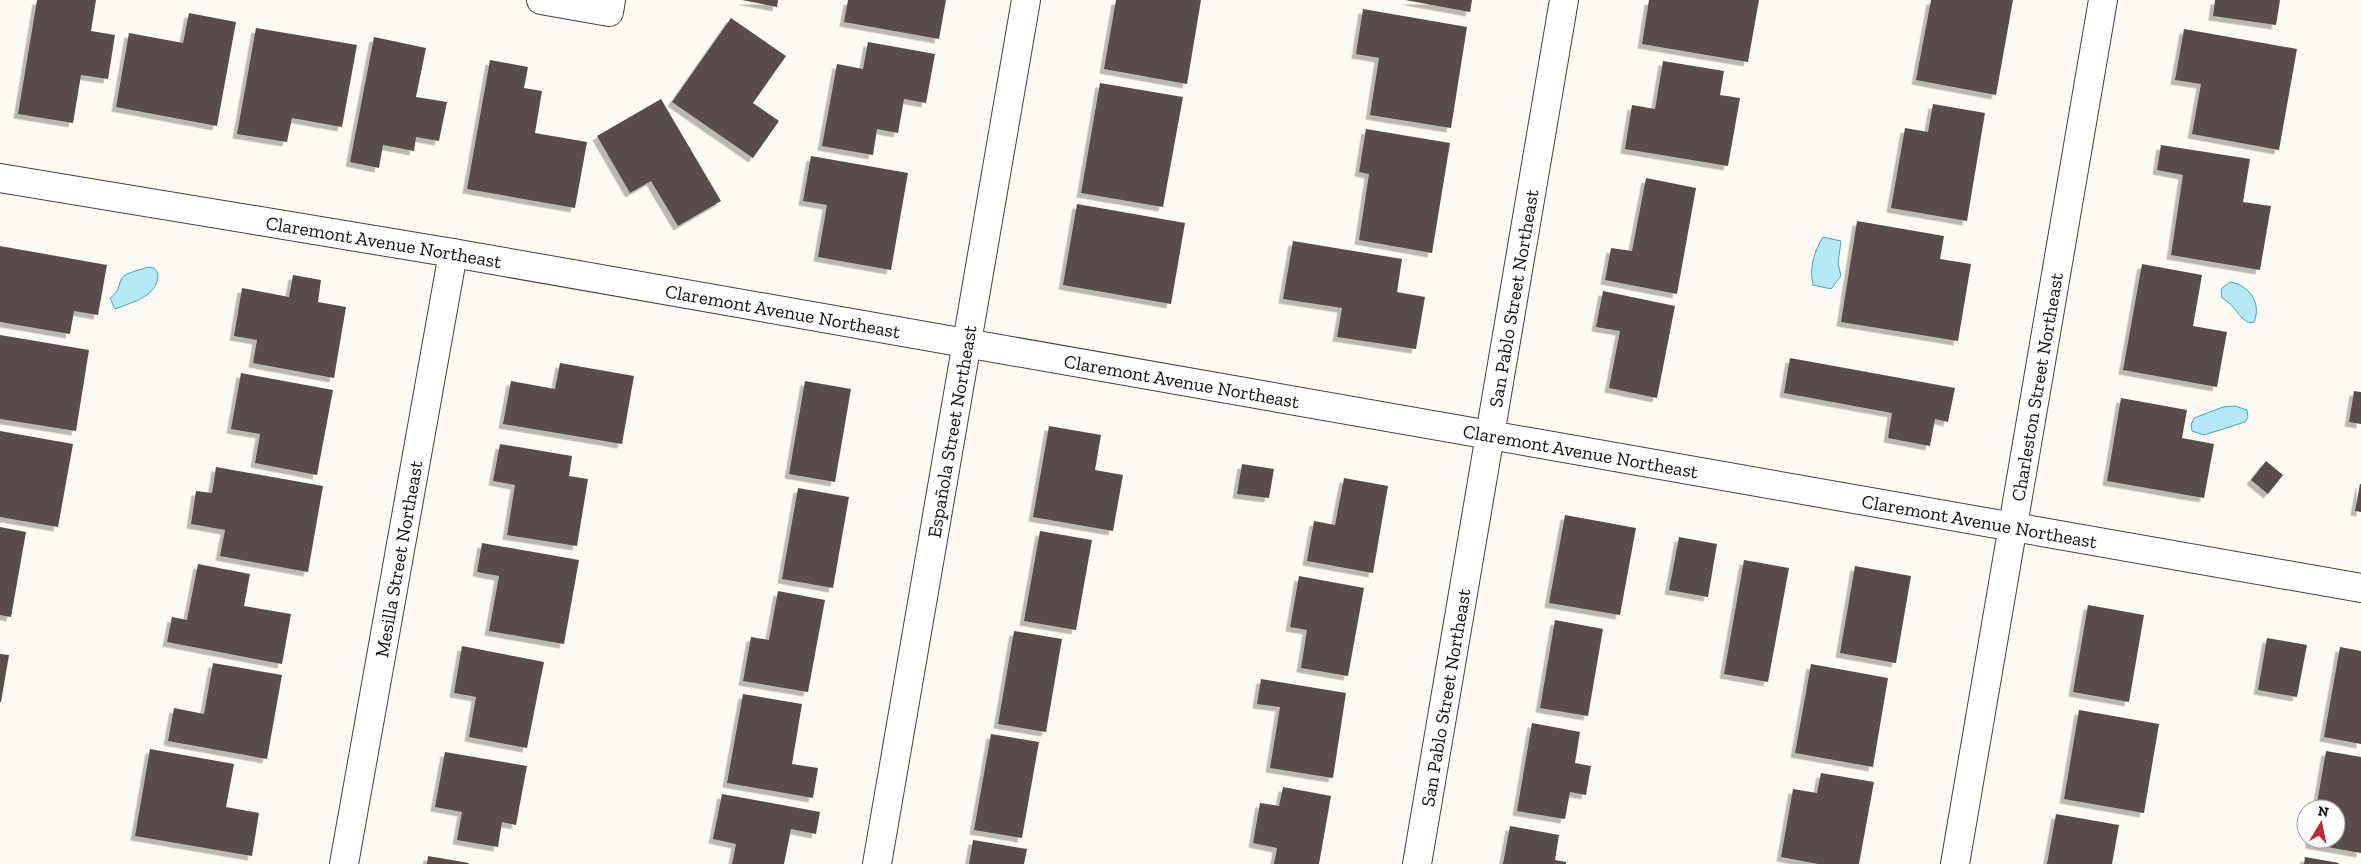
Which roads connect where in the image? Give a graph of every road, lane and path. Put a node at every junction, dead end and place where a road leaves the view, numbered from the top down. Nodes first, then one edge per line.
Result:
1 (540, 0) edge
2 (1026, 0) edge
3 (1564, 0) edge
4 (2103, 0) edge
5 (610, 6) edge
6 (0, 178) edge
7 (453, 253) junction
8 (967, 342) junction
9 (1489, 434) junction
10 (2012, 527) junction
11 (2361, 588) edge
12 (344, 864) edge
13 (878, 864) edge
14 (1417, 864) edge
15 (1955, 864) edge

1 - 5 street
2 - 8 street, Española Street Northeast
3 - 9 street, San Pablo Street Northeast
4 - 10 street, Charleston Street Northeast
6 - 7 street, Claremont Avenue Northeast
7 - 8 street, Claremont Avenue Northeast
7 - 12 street, Mesilla Street Northeast
8 - 9 street, Claremont Avenue Northeast
8 - 13 street, Española Street Northeast
9 - 10 street, Claremont Avenue Northeast
9 - 14 street, San Pablo Street Northeast
10 - 11 street, Claremont Avenue Northeast
10 - 15 street, Charleston Street Northeast

